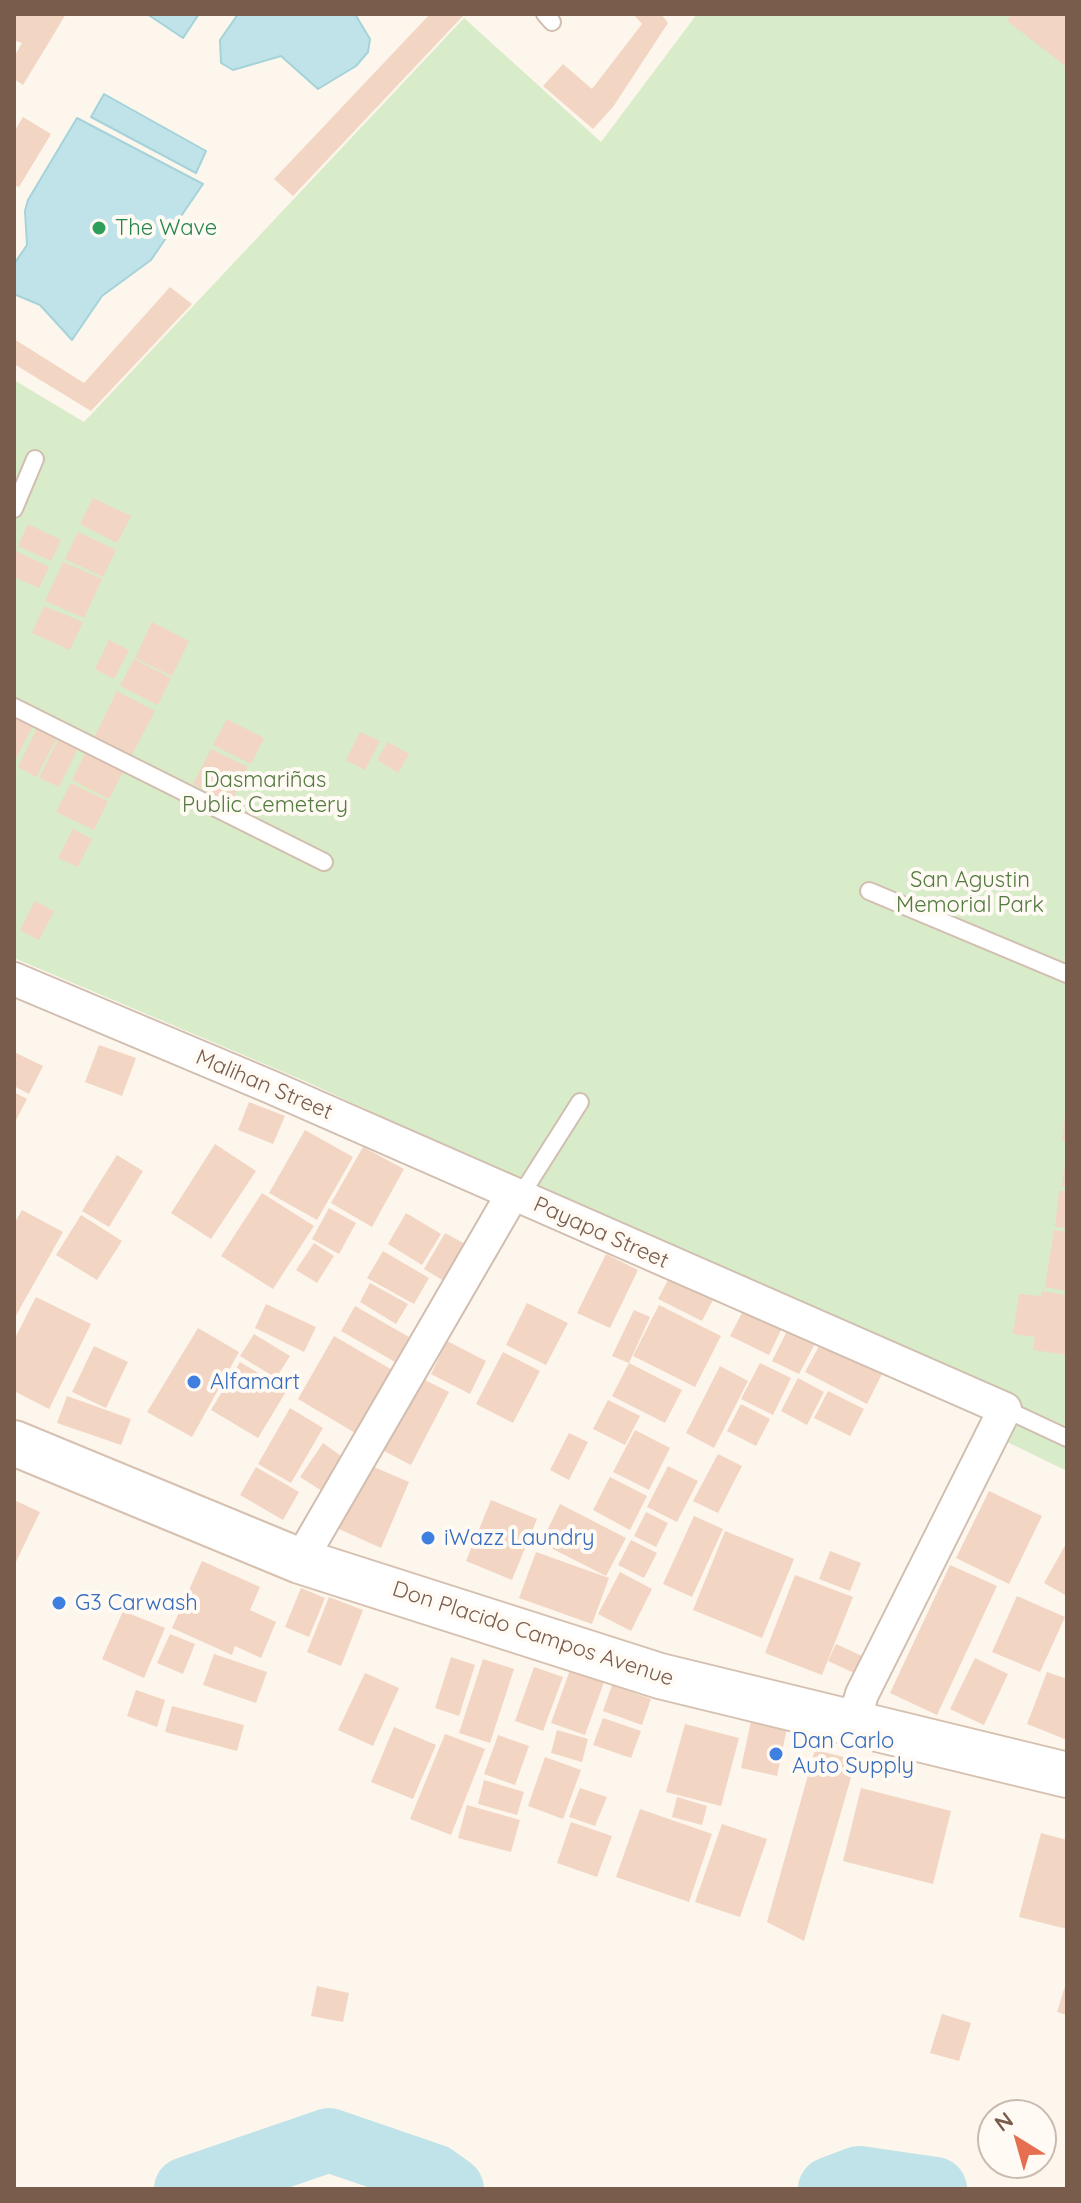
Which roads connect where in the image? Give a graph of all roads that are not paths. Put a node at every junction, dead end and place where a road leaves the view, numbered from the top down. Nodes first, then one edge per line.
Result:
1 (35, 459) dead end
2 (14, 509) edge
3 (14, 707) edge
4 (324, 862) dead end
5 (869, 891) dead end
6 (1067, 974) edge
7 (14, 979) edge
8 (580, 1102) dead end
9 (512, 1195) junction
10 (998, 1406) junction
11 (1067, 1438) edge
12 (14, 1443) edge
13 (300, 1561) junction
14 (853, 1723) junction
15 (1067, 1775) edge

1 - 2 lane
3 - 4 lane
5 - 6 lane
7 - 9 street, Malihan Street
8 - 9 lane
9 - 10 street, Payapa Street
9 - 13 street, Payapa Street
10 - 11 lane
10 - 14 street
12 - 13 main road, Don Placido Campos Avenue
13 - 14 main road, Don Placido Campos Avenue
14 - 15 main road, Don Placido Campos Avenue

